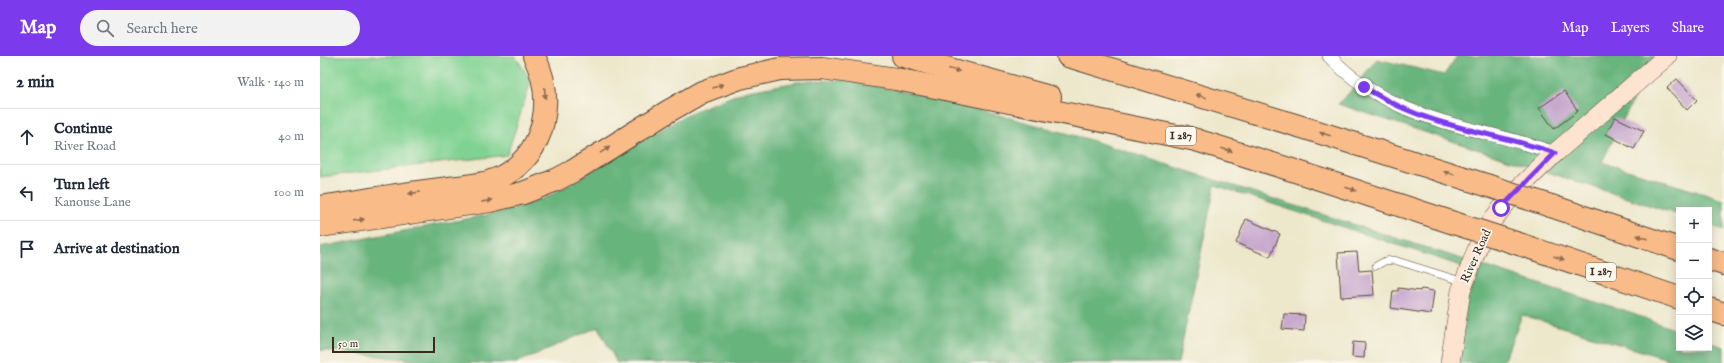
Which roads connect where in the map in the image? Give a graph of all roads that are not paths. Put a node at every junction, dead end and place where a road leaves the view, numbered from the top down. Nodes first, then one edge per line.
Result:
1 (534, 56) edge
2 (903, 56) edge
3 (1068, 56) edge
4 (1329, 56) edge
5 (1667, 56) edge
6 (1196, 140) junction
7 (1555, 153) junction
8 (320, 207) edge
9 (320, 226) edge
10 (1676, 248) edge
11 (1712, 261) edge
12 (1724, 264) edge
13 (1376, 266) dead end
14 (1464, 282) junction
15 (1676, 297) edge
16 (1712, 310) edge
17 (1724, 314) edge
18 (1450, 363) edge

1 -> 8 highway
2 -> 6 highway, I 287
10 -> 3 highway, bridge
4 - 7 street
5 - 7 street, River Road
9 -> 6 highway
6 -> 15 highway, I 287, bridge
7 - 14 street, River Road
11 - 12 highway
13 - 14 lane
14 - 18 street, River Road
16 - 17 highway

